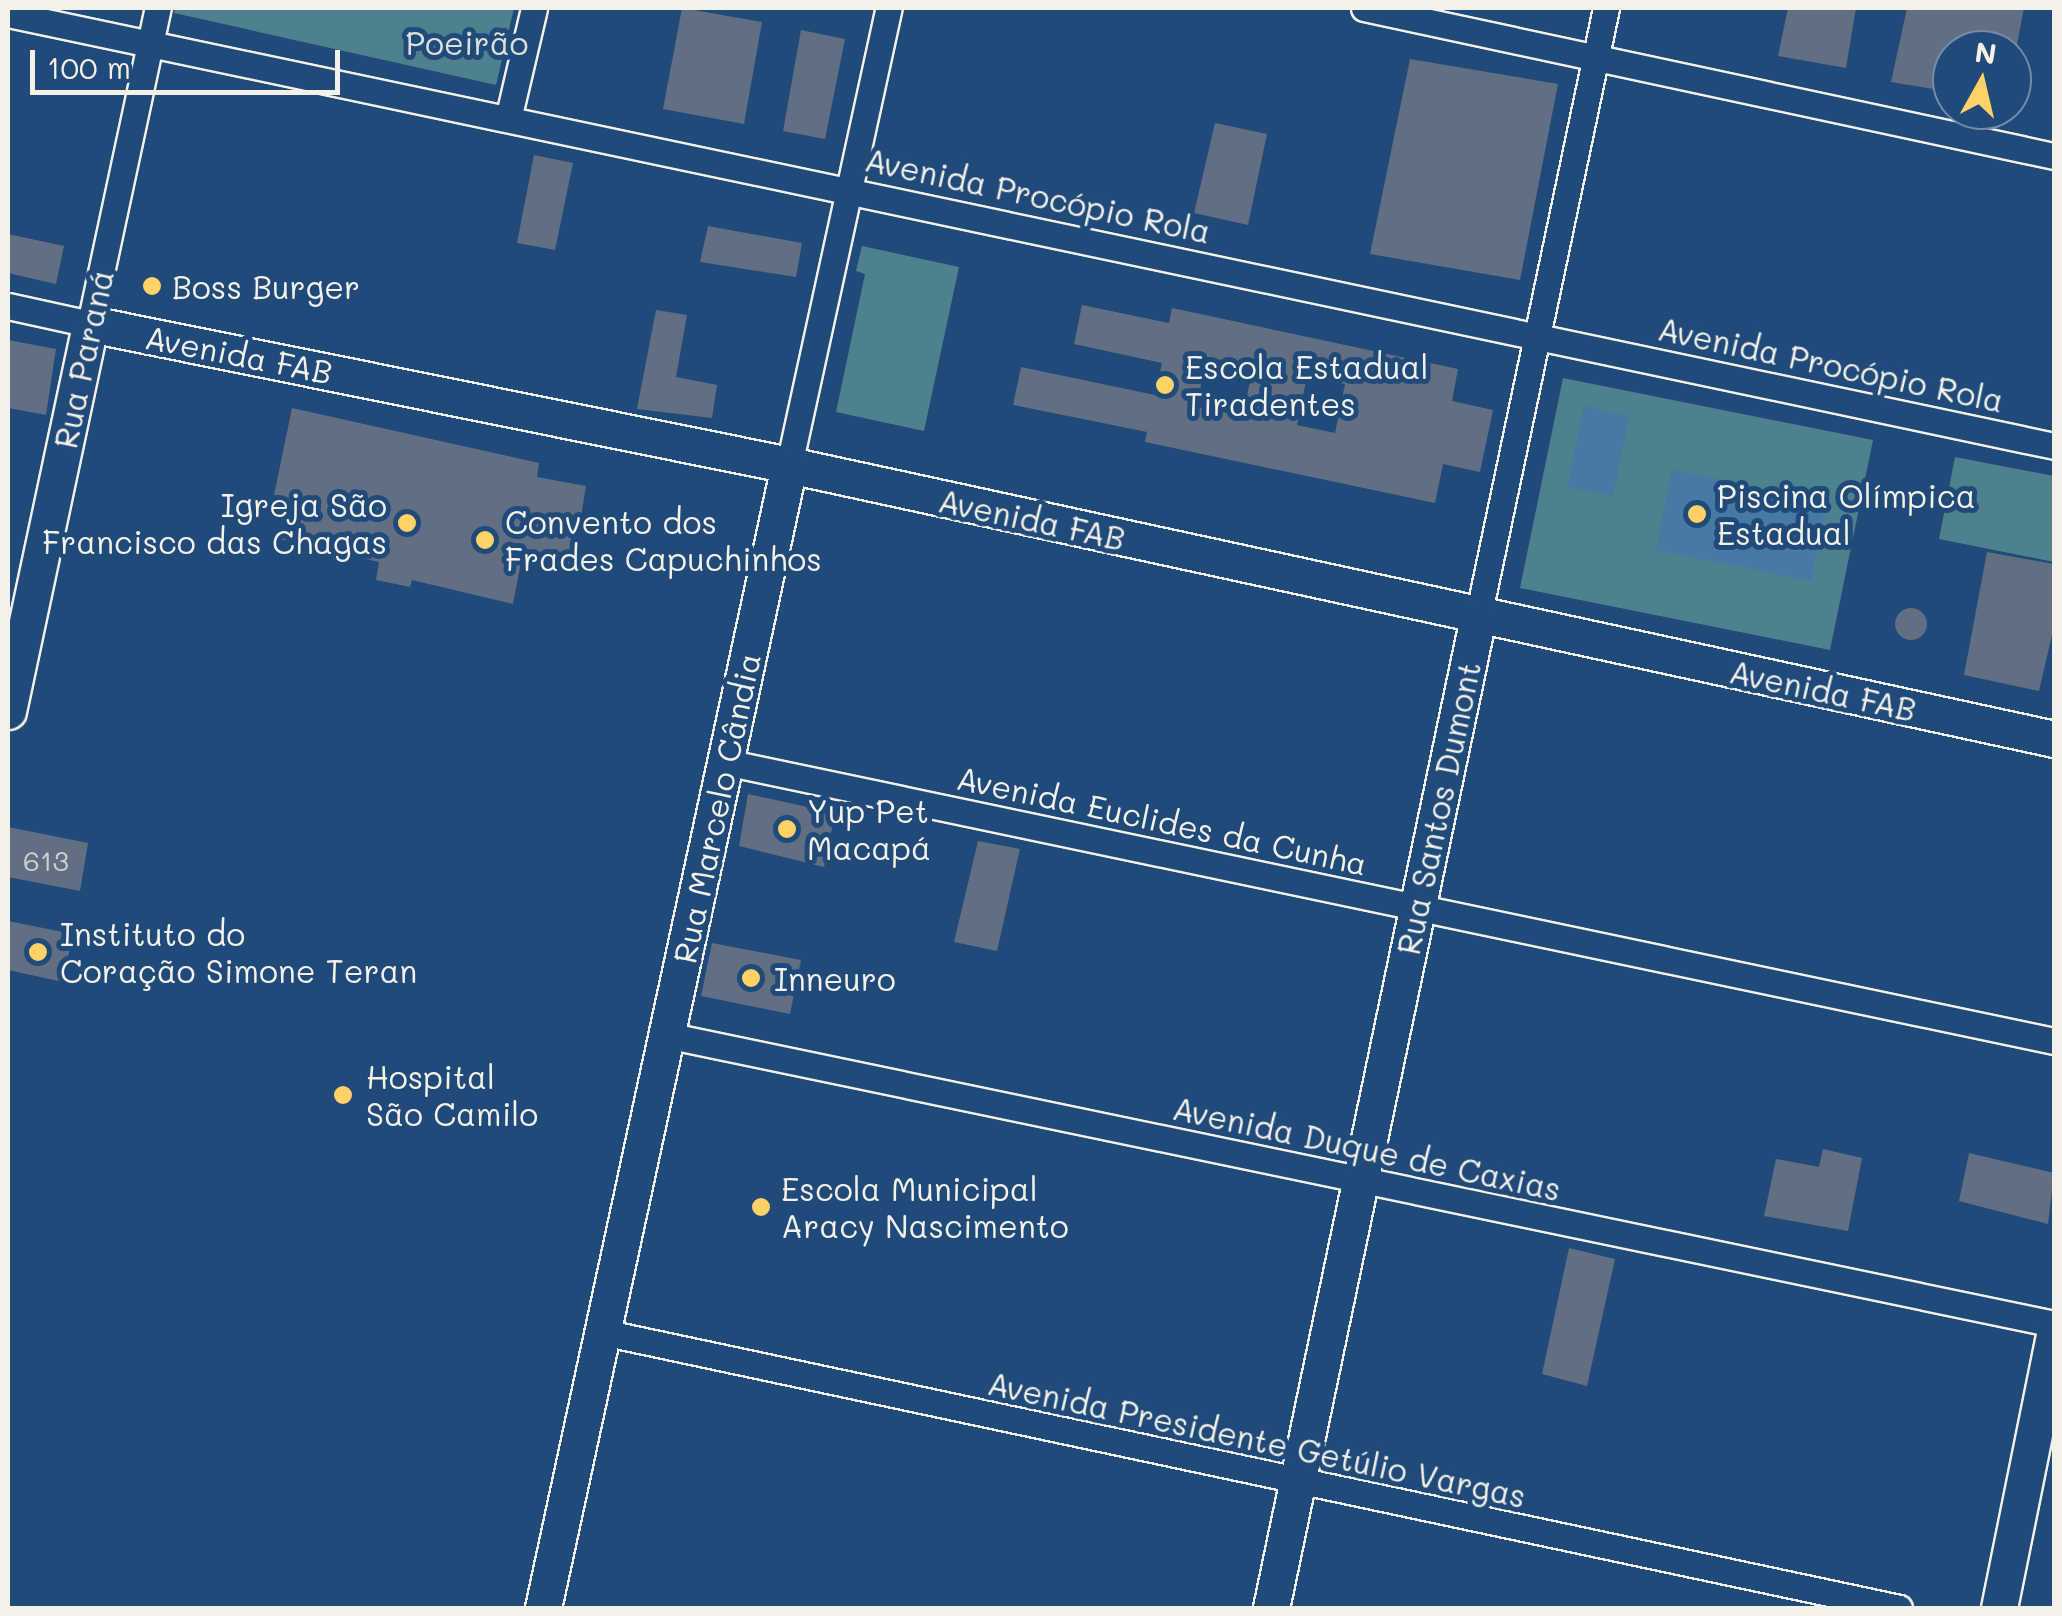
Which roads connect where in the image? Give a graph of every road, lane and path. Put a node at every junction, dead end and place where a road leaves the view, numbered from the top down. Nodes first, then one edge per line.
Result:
1 (158, 8) edge
2 (534, 8) edge
3 (889, 8) edge
4 (1364, 8) edge
5 (1606, 8) edge
6 (8, 14) edge
7 (150, 46) junction
8 (1595, 56) junction
9 (509, 115) junction
10 (2054, 156) edge
11 (850, 188) junction
12 (8, 306) edge
13 (90, 324) junction
14 (1536, 334) junction
15 (2054, 446) edge
16 (790, 465) junction
17 (20, 602) edge
18 (1478, 617) junction
19 (8, 711) edge
20 (2054, 739) edge
21 (726, 762) junction
22 (1416, 906) junction
23 (666, 1036) junction
24 (2054, 1042) edge
25 (1358, 1179) junction
26 (2054, 1324) edge
27 (602, 1332) junction
28 (2054, 1336) edge
29 (1296, 1481) junction
30 (543, 1608) edge
31 (1271, 1608) edge
32 (1899, 1608) edge
33 (1999, 1608) edge

1 - 7 street, Rua Paraná
2 - 9 street
3 - 11 street, Rua Marcelo Cândia
4 - 8 street
5 - 8 street, Rua Santos Dumont
6 - 7 street, Avenida Procópio Rola
7 - 9 street, Avenida Procópio Rola
7 - 13 street, Rua Paraná
8 - 10 street
8 - 14 street, Rua Santos Dumont
9 - 11 street, Avenida Procópio Rola
11 - 14 street, Avenida Procópio Rola
11 - 16 street, Rua Marcelo Cândia
12 - 13 street, Avenida FAB
13 - 16 main road, Avenida FAB
13 - 17 main road, Rua Paraná
14 - 15 street, Avenida Procópio Rola
14 - 18 street, Rua Santos Dumont
16 - 18 main road, Avenida FAB
16 - 21 main road, Rua Marcelo Cândia
17 - 19 main road, Rua Paraná
18 - 20 main road, Avenida FAB
18 - 22 main road, Rua Santos Dumont
21 - 22 street, Avenida Euclides da Cunha
21 - 23 main road, Rua Marcelo Cândia
22 - 24 street, Avenida Euclides da Cunha
22 - 25 main road, Rua Santos Dumont
23 - 25 street, Avenida Duque de Caxias
23 - 27 main road, Rua Marcelo Cândia
25 - 26 street, Avenida Duque de Caxias
25 - 29 main road, Rua Santos Dumont
27 - 29 street, Avenida Presidente Getúlio Vargas
27 - 30 main road, Rua Marcelo Cândia
28 - 33 main road
29 - 31 main road, Rua Santos Dumont
29 - 32 street, Avenida Presidente Getúlio Vargas

